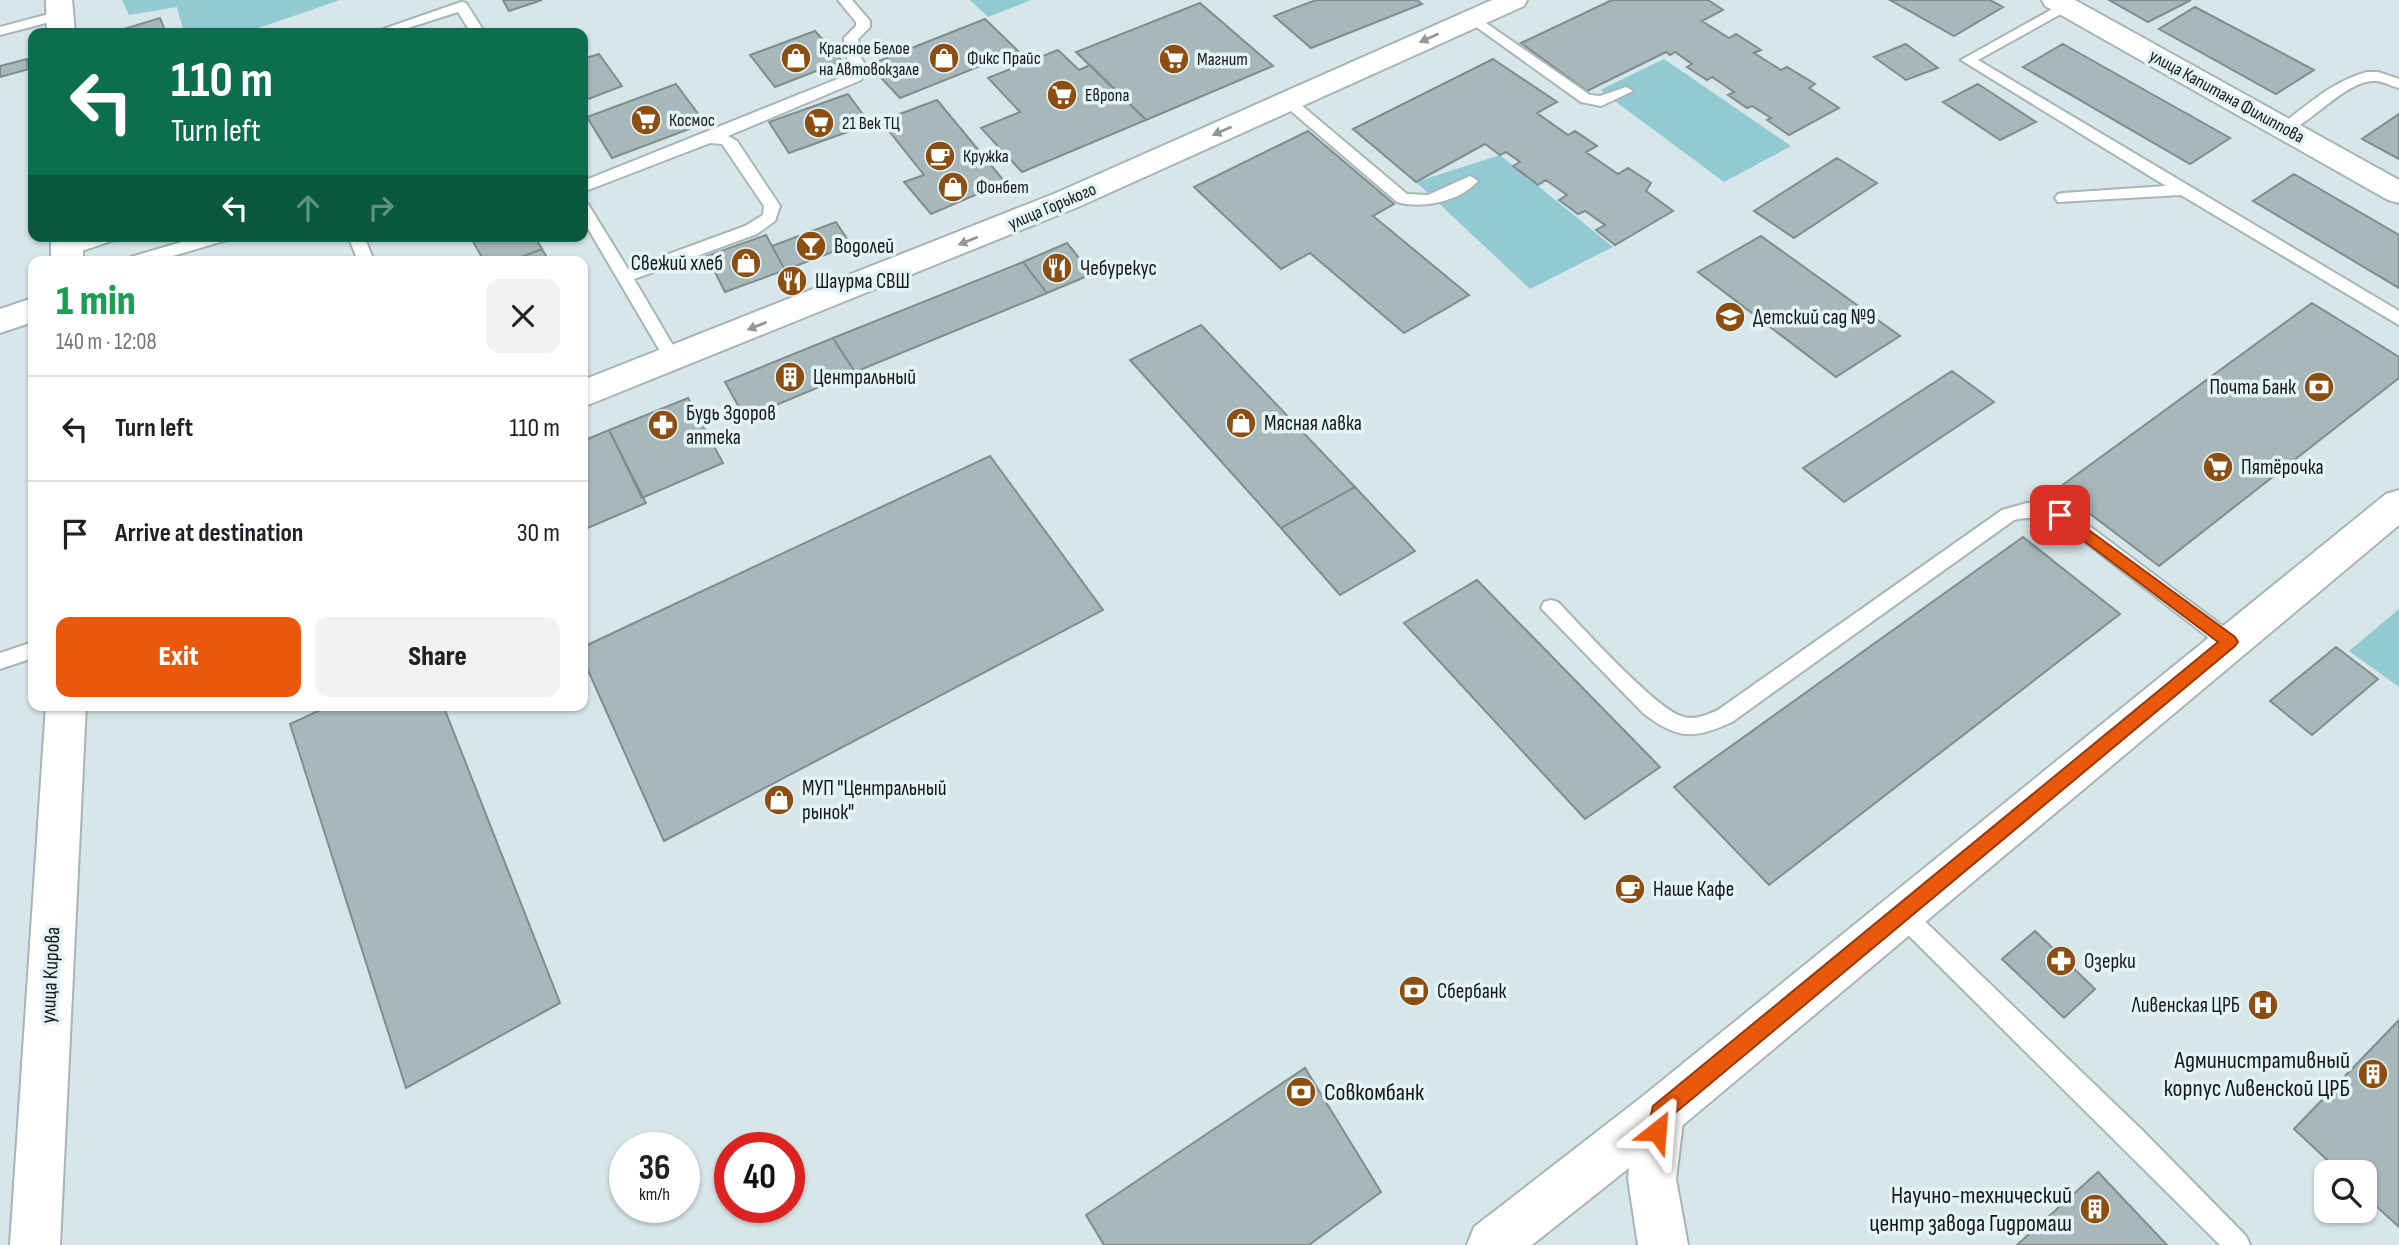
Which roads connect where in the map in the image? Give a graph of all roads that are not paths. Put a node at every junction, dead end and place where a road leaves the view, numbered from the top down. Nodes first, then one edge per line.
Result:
1 (845, 0) edge
2 (1514, 0) edge
3 (2060, 3) edge
4 (60, 16) edge
5 (1473, 18) junction
6 (394, 28) edge
7 (475, 28) edge
8 (0, 31) edge
9 (2399, 84) edge
10 (1626, 91) dead end
11 (1289, 102) junction
12 (2286, 129) junction
13 (709, 138) junction
14 (1470, 181) dead end
15 (588, 185) edge
16 (2182, 190) junction
17 (2399, 193) edge
18 (2063, 198) dead end
19 (588, 216) edge
20 (89, 242) edge
21 (201, 242) edge
22 (67, 249) edge
23 (154, 256) edge
24 (624, 276) junction
25 (28, 312) edge
26 (2399, 319) edge
27 (0, 321) edge
28 (673, 359) junction
29 (588, 392) edge
30 (2399, 504) edge
31 (1551, 608) dead end
32 (2230, 642) junction
33 (28, 652) edge
34 (0, 661) edge
35 (66, 711) edge
36 (1901, 914) junction
37 (1660, 1113) junction
38 (35, 1245) edge
39 (1492, 1245) edge
40 (1663, 1245) edge
41 (2237, 1245) edge

1 - 13 lane
2 - 5 street, улица Горького
3 - 12 street, улица Капитана Филиппова
3 - 16 lane
4 - 8 lane
5 - 10 lane
5 -> 11 street, улица Горького
6 - 7 lane
9 - 12 lane
11 - 14 lane
11 -> 28 street, улица Горького
12 - 17 street, улица Капитана Филиппова
13 - 15 lane
13 - 24 lane
16 - 18 lane
16 - 26 lane
19 - 24 lane
20 - 22 lane
21 - 23 lane
24 - 28 lane
25 - 27 street
28 - 29 street, улица Горького
30 - 32 street
31 - 32 lane
32 - 36 street
33 - 34 lane
35 - 38 street, улица Кирова
36 - 37 street
36 - 41 lane
37 - 39 street
37 - 40 street

